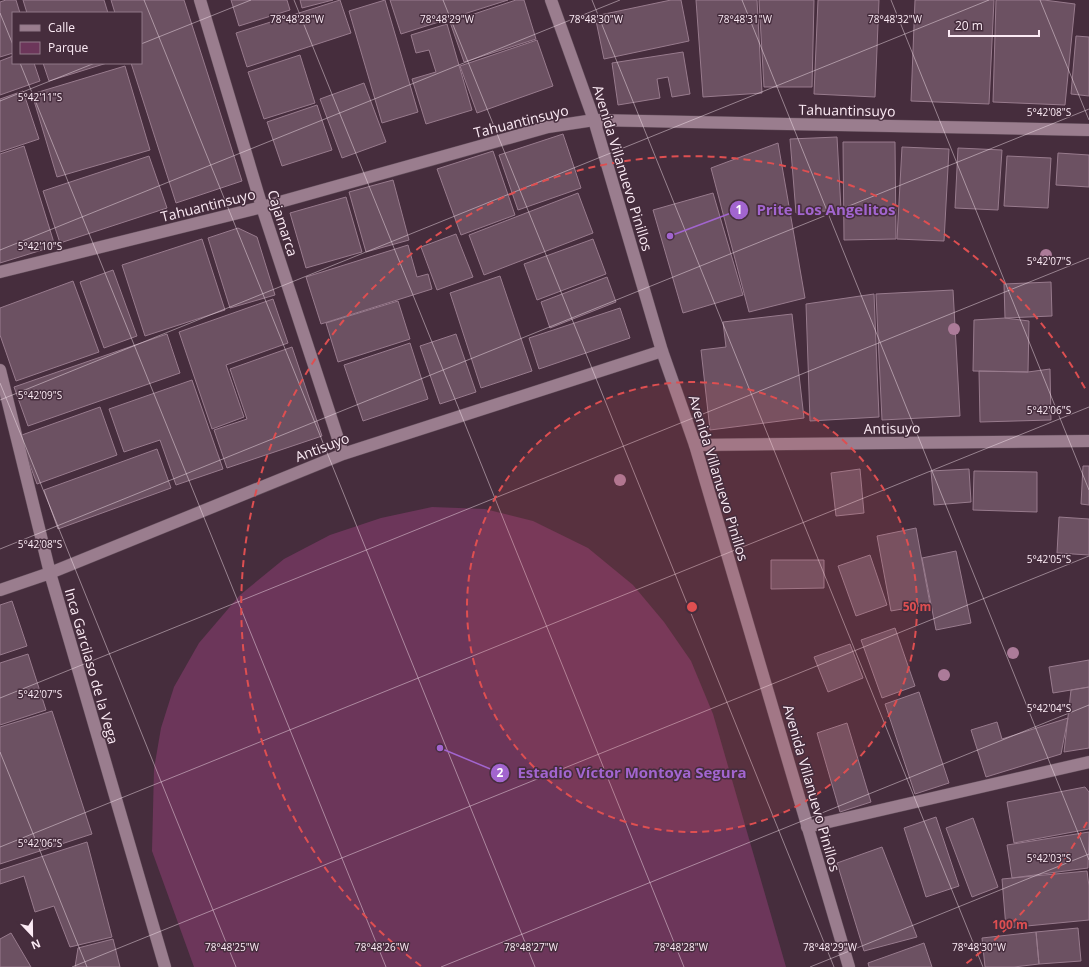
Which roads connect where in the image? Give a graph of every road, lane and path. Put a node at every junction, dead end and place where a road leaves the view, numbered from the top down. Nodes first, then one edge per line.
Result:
1 (200, 0) edge
2 (551, 0) edge
3 (594, 120) junction
4 (1089, 130) edge
5 (262, 207) junction
6 (0, 272) edge
7 (662, 351) junction
8 (0, 370) edge
9 (1089, 441) edge
10 (695, 445) junction
11 (343, 454) junction
12 (50, 573) junction
13 (0, 590) edge
14 (1089, 762) edge
15 (807, 827) junction
16 (165, 967) edge
17 (849, 967) edge

1 - 5 street, Cajamarca
2 - 3 street, Avenida Villanuevo Pinillos
3 - 4 street, Tahuantinsuyo
3 - 5 street, Tahuantinsuyo
3 - 7 street, Avenida Villanuevo Pinillos
5 - 6 street, Tahuantinsuyo
5 - 11 street, Cajamarca
7 - 10 street, Avenida Villanuevo Pinillos
7 - 11 street, Antisuyo
8 - 12 street, Inca Garcilaso de la Vega
9 - 10 street, Antisuyo
10 - 15 street, Avenida Villanuevo Pinillos
11 - 12 street, Antisuyo
12 - 13 street, Antisuyo
12 - 16 street, Inca Garcilaso de la Vega
14 - 15 street
15 - 17 street, Avenida Villanuevo Pinillos

